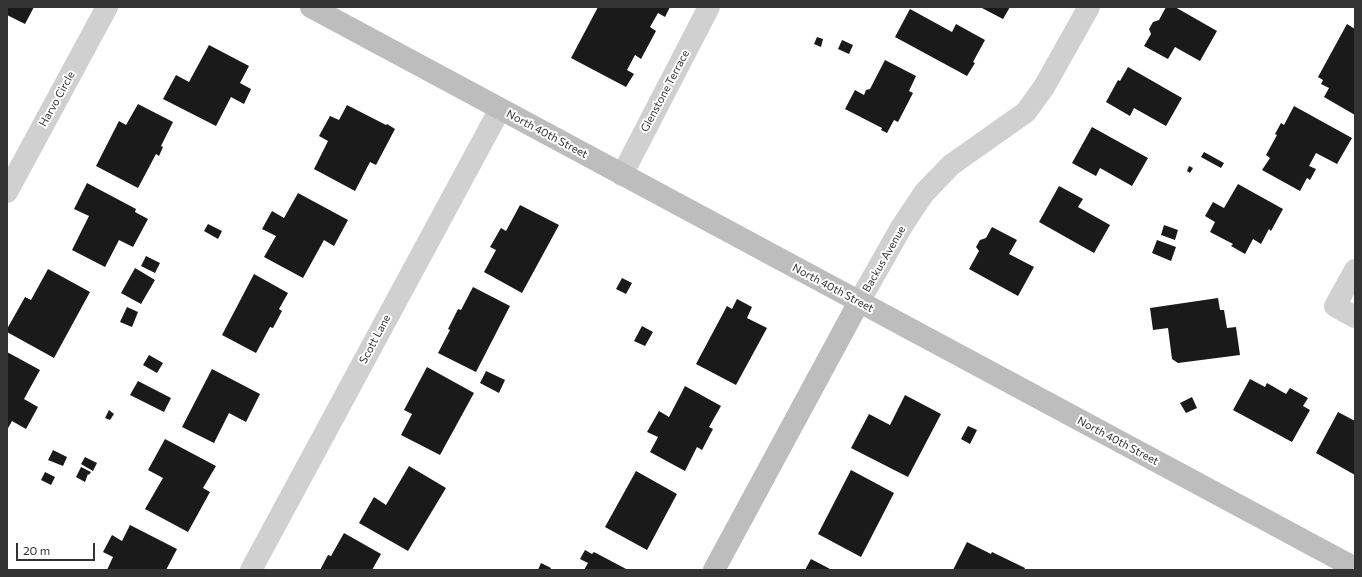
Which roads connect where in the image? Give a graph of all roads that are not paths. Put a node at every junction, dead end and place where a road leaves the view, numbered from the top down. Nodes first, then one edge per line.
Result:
1 (107, 7) edge
2 (310, 7) edge
3 (709, 7) edge
4 (1089, 7) edge
5 (500, 109) junction
6 (622, 175) junction
7 (7, 192) edge
8 (1355, 270) edge
9 (859, 302) junction
10 (1355, 317) edge
11 (1355, 568) edge
12 (251, 570) edge
13 (714, 570) edge

1 - 7 street, Harvo Circle
2 - 5 street, North 40th Street
3 - 6 street, Glenstone Terrace
4 - 9 street, Backus Avenue
5 - 6 street, North 40th Street
5 - 12 street, Scott Lane
6 - 9 street, North 40th Street
8 - 10 street
9 - 11 street, North 40th Street
9 - 13 street, Backus Avenue

